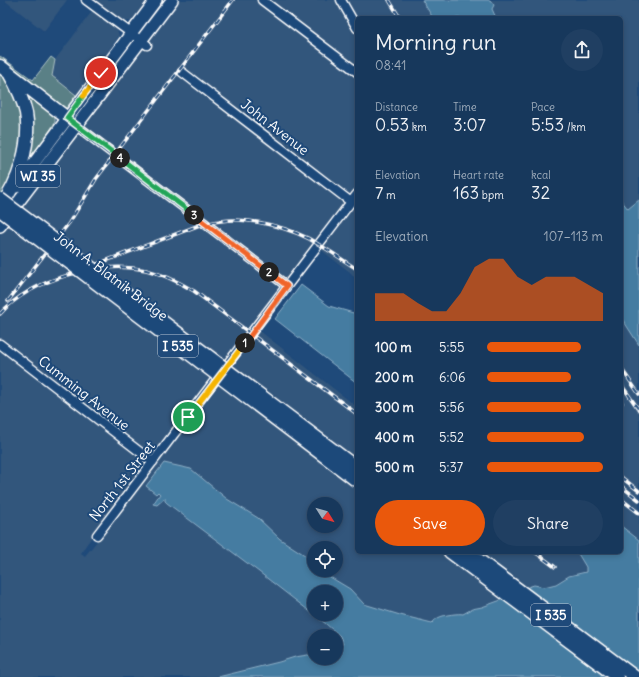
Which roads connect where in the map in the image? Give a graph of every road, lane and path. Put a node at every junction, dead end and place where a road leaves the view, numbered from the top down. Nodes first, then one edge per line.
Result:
1 (86, 0) edge
2 (156, 0) edge
3 (172, 0) edge
4 (262, 0) edge
5 (341, 0) edge
6 (355, 24) edge
7 (131, 33) junction
8 (144, 42) junction
9 (4, 69) edge
10 (355, 70) edge
11 (182, 72) dead end
12 (67, 118) junction
13 (77, 126) junction
14 (355, 197) edge
15 (351, 202) junction
16 (1, 204) edge
17 (0, 226) edge
18 (287, 286) junction
19 (0, 344) edge
20 (153, 462) junction
21 (355, 467) edge
22 (355, 479) edge
23 (97, 535) dead end
24 (453, 554) edge
25 (471, 554) edge
26 (617, 677) edge
27 (635, 677) edge

1 - 7 street
2 - 7 main road, WI 35
3 - 8 main road, WI 35
4 - 10 street
5 - 6 street
7 - 8 street
7 - 12 main road, WI 35
8 - 13 main road, WI 35
9 - 12 highway
9 - 16 highway
11 - 15 street, John Avenue
12 - 13 street
12 - 16 main road, WI 35
13 - 17 main road, WI 35
13 - 18 street
14 - 15 street, North 1st Street
15 - 18 street, North 1st Street
16 - 21 highway, John A. Blatnik Bridge / I 535, bridge
16 - 22 highway, John A. Blatnik Bridge / I 535, bridge
18 - 20 street, North 1st Street
19 - 20 street, Cumming Avenue
20 - 23 street, North 1st Street
24 - 26 highway, I 535
25 - 27 highway, I 535

